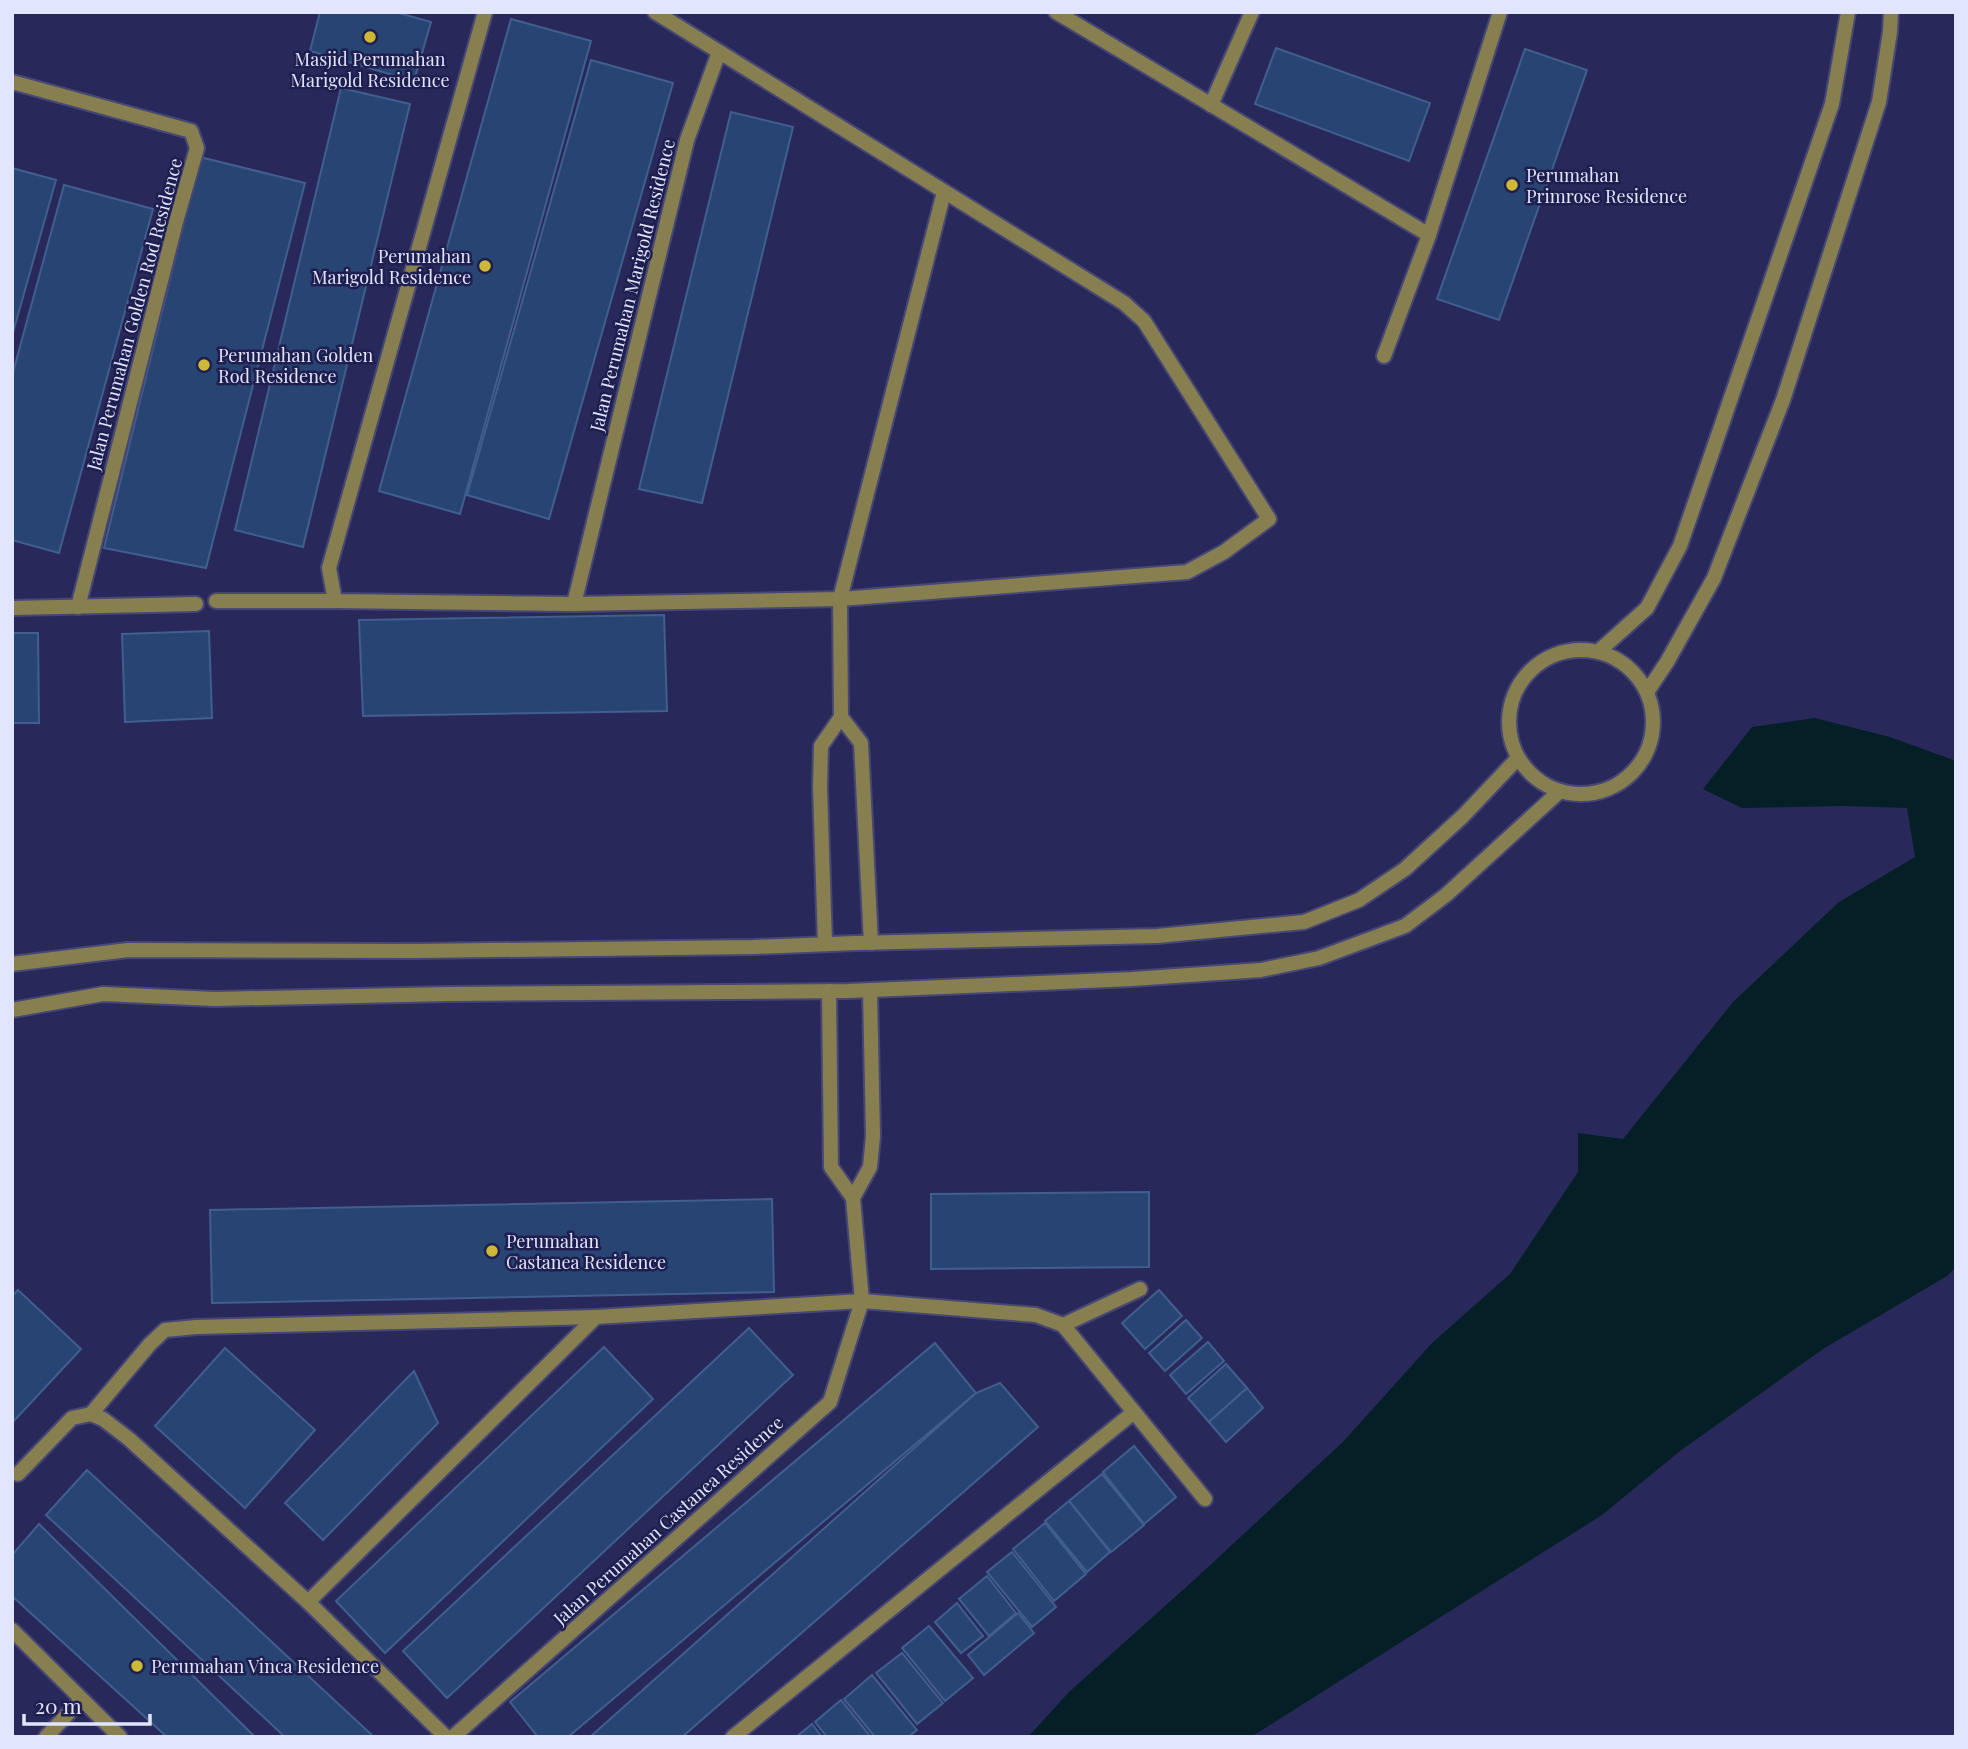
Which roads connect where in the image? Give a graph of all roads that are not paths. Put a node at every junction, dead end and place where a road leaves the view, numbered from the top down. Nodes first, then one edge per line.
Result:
1 (485, 12) edge
2 (655, 12) edge
3 (1056, 12) edge
4 (1252, 12) edge
5 (1500, 12) edge
6 (1848, 12) edge
7 (1892, 12) edge
8 (719, 52) junction
9 (12, 82) edge
10 (1211, 105) junction
11 (944, 192) junction
12 (1429, 235) junction
13 (1384, 356) dead end
14 (841, 599) junction
15 (216, 600) dead end
16 (335, 601) junction
17 (196, 604) dead end
18 (574, 604) junction
19 (78, 607) junction
20 (12, 608) edge
21 (1599, 651) junction
22 (1647, 692) junction
23 (841, 718) junction
24 (1518, 758) junction
25 (1560, 791) junction
26 (871, 943) junction
27 (825, 944) junction
28 (12, 964) edge
29 (829, 990) junction
30 (870, 990) junction
31 (12, 1010) edge
32 (853, 1198) junction
33 (1140, 1289) dead end
34 (862, 1301) junction
35 (596, 1317) junction
36 (1063, 1325) junction
37 (1133, 1412) junction
38 (91, 1414) junction
39 (18, 1474) dead end
40 (1205, 1499) dead end
41 (308, 1602) junction
42 (12, 1630) edge
43 (81, 1700) junction
44 (46, 1737) edge
45 (120, 1737) edge
46 (446, 1737) edge
47 (453, 1737) edge
48 (733, 1737) edge

1 - 16 street
2 - 8 street
3 - 10 street
4 - 10 street
5 - 12 street
6 - 21 street
7 - 22 street
8 - 11 street
8 - 18 street, Jalan Perumahan Marigold Residence
9 - 19 street, Jalan Perumahan Golden Rod Residence
10 - 12 street
11 - 14 street
11 - 14 street
12 - 13 street
14 - 18 street
14 - 23 street
15 - 16 street
16 - 18 street
17 - 19 street
19 - 20 street
21 - 22 street
21 - 24 street
22 - 25 street
23 - 26 street
23 - 27 street
24 - 25 street
24 - 26 street
25 - 30 street
26 - 27 street
27 - 28 street
29 - 30 street
29 - 31 street
29 - 32 street
30 - 32 street
32 - 34 street, Jalan Perumahan Castanea Residence
33 - 36 street
34 - 35 street
34 - 36 street
34 - 47 street, Jalan Perumahan Castanea Residence
35 - 38 street
35 - 41 street
36 - 37 street
37 - 40 street
37 - 48 street
38 - 39 street
38 - 41 street
41 - 46 street
42 - 43 street
43 - 44 street
43 - 45 street

